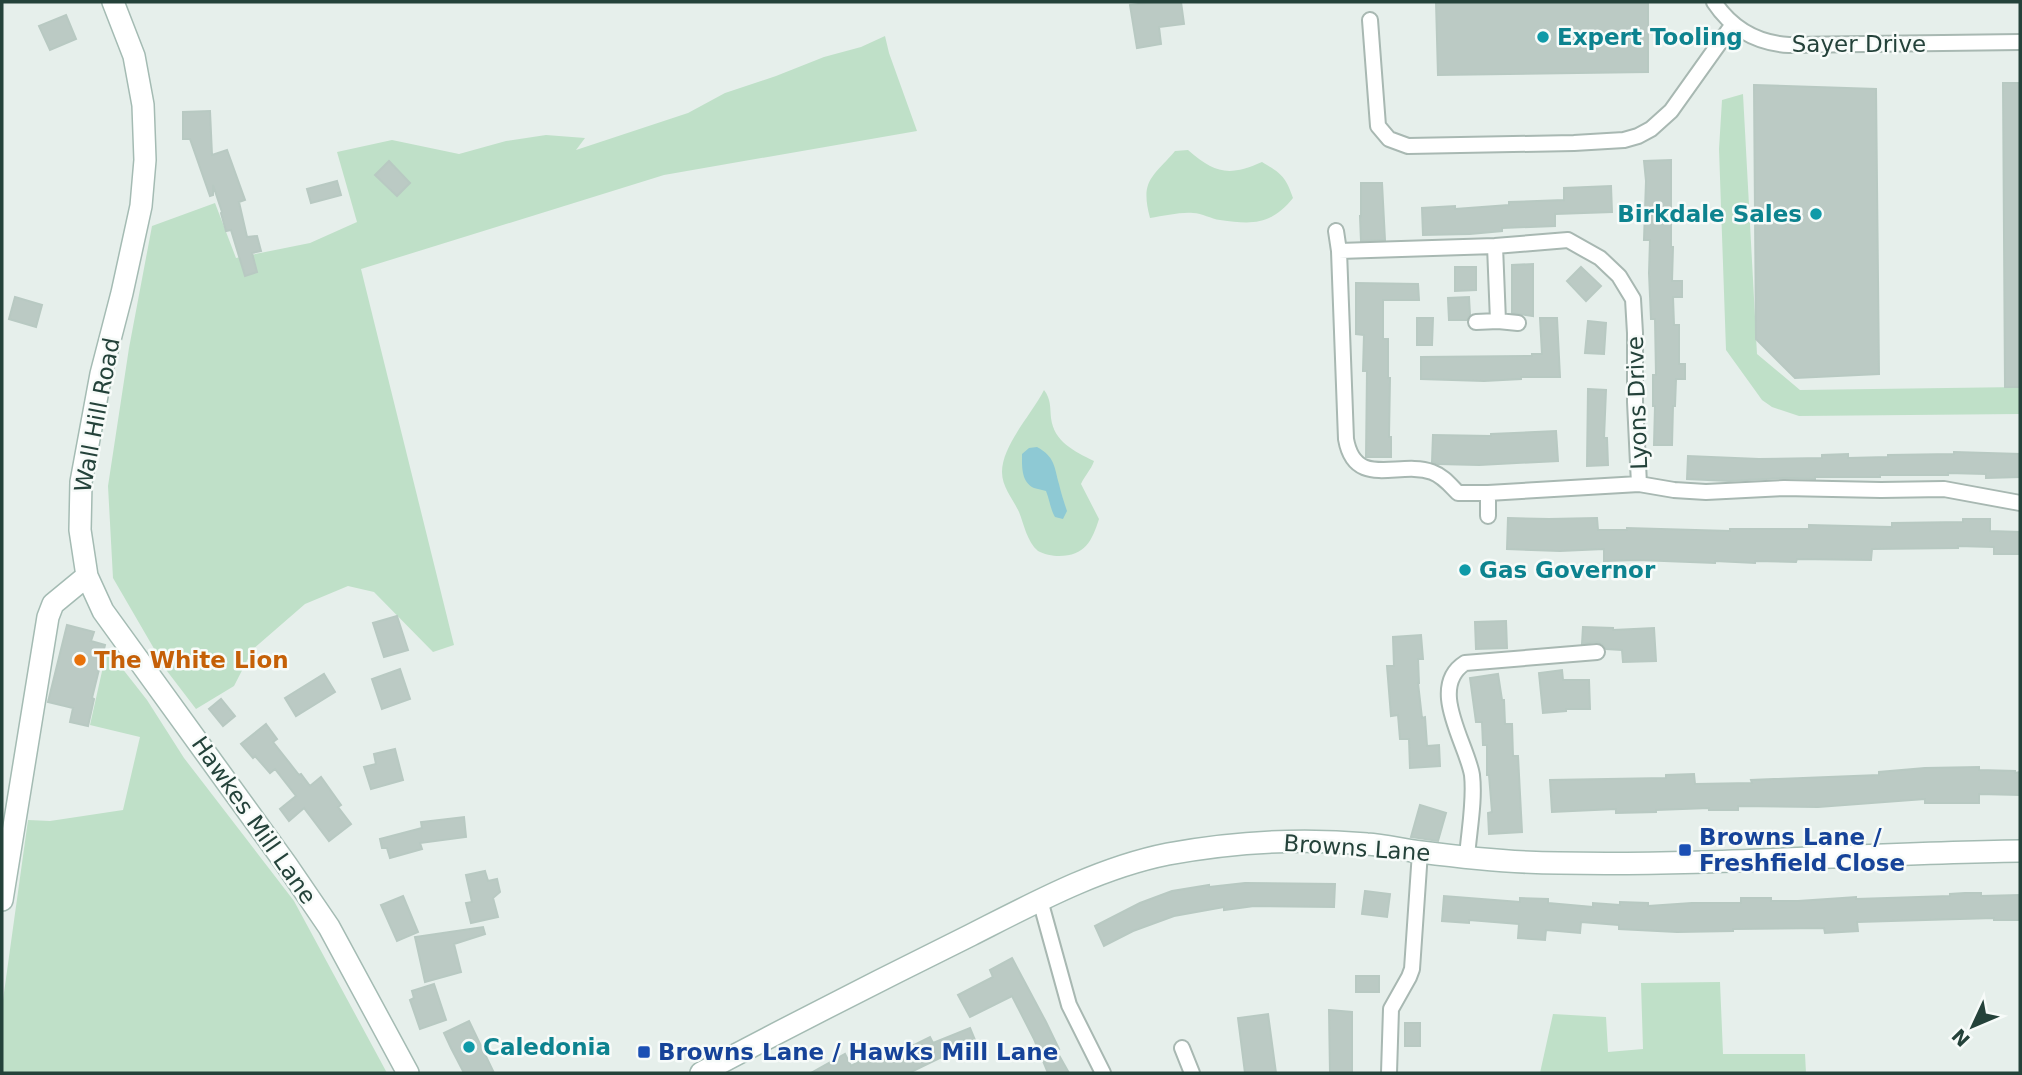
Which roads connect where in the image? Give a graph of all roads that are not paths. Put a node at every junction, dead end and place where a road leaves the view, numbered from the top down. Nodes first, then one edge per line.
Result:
1 (113, 2) edge
2 (1714, 2) edge
3 (1370, 20) dead end
4 (1733, 24) junction
5 (2020, 42) edge
6 (1336, 231) dead end
7 (1495, 246) junction
8 (1339, 251) junction
9 (1498, 321) junction
10 (1476, 322) dead end
11 (1518, 323) dead end
12 (1639, 484) junction
13 (1488, 493) junction
14 (2020, 503) edge
15 (1488, 516) dead end
16 (87, 576) junction
17 (1597, 652) dead end
18 (2020, 851) edge
19 (1420, 852) junction
20 (1466, 857) junction
21 (2, 900) edge
22 (1040, 900) junction
23 (1182, 1048) dead end
24 (408, 1073) edge
25 (701, 1073) edge
26 (1103, 1073) edge
27 (1192, 1073) edge
28 (1389, 1073) edge

1 - 16 street, Wall Hill Road
2 - 4 street, Sayer Drive
3 - 4 street
4 - 5 street, Sayer Drive
6 - 8 street
7 - 8 street, Lyons Drive
7 - 9 street
7 - 12 street, Lyons Drive
8 - 13 street
9 - 10 street
9 - 11 street
12 - 13 street
12 - 14 street, Lyons Drive
13 - 15 street
16 - 21 street
16 - 24 street, Hawkes Mill Lane
17 - 20 street
18 - 20 street, Browns Lane
19 - 20 street, Browns Lane
19 - 22 street, Browns Lane
19 - 28 street
22 - 25 street, Browns Lane
22 - 26 street
23 - 27 street

